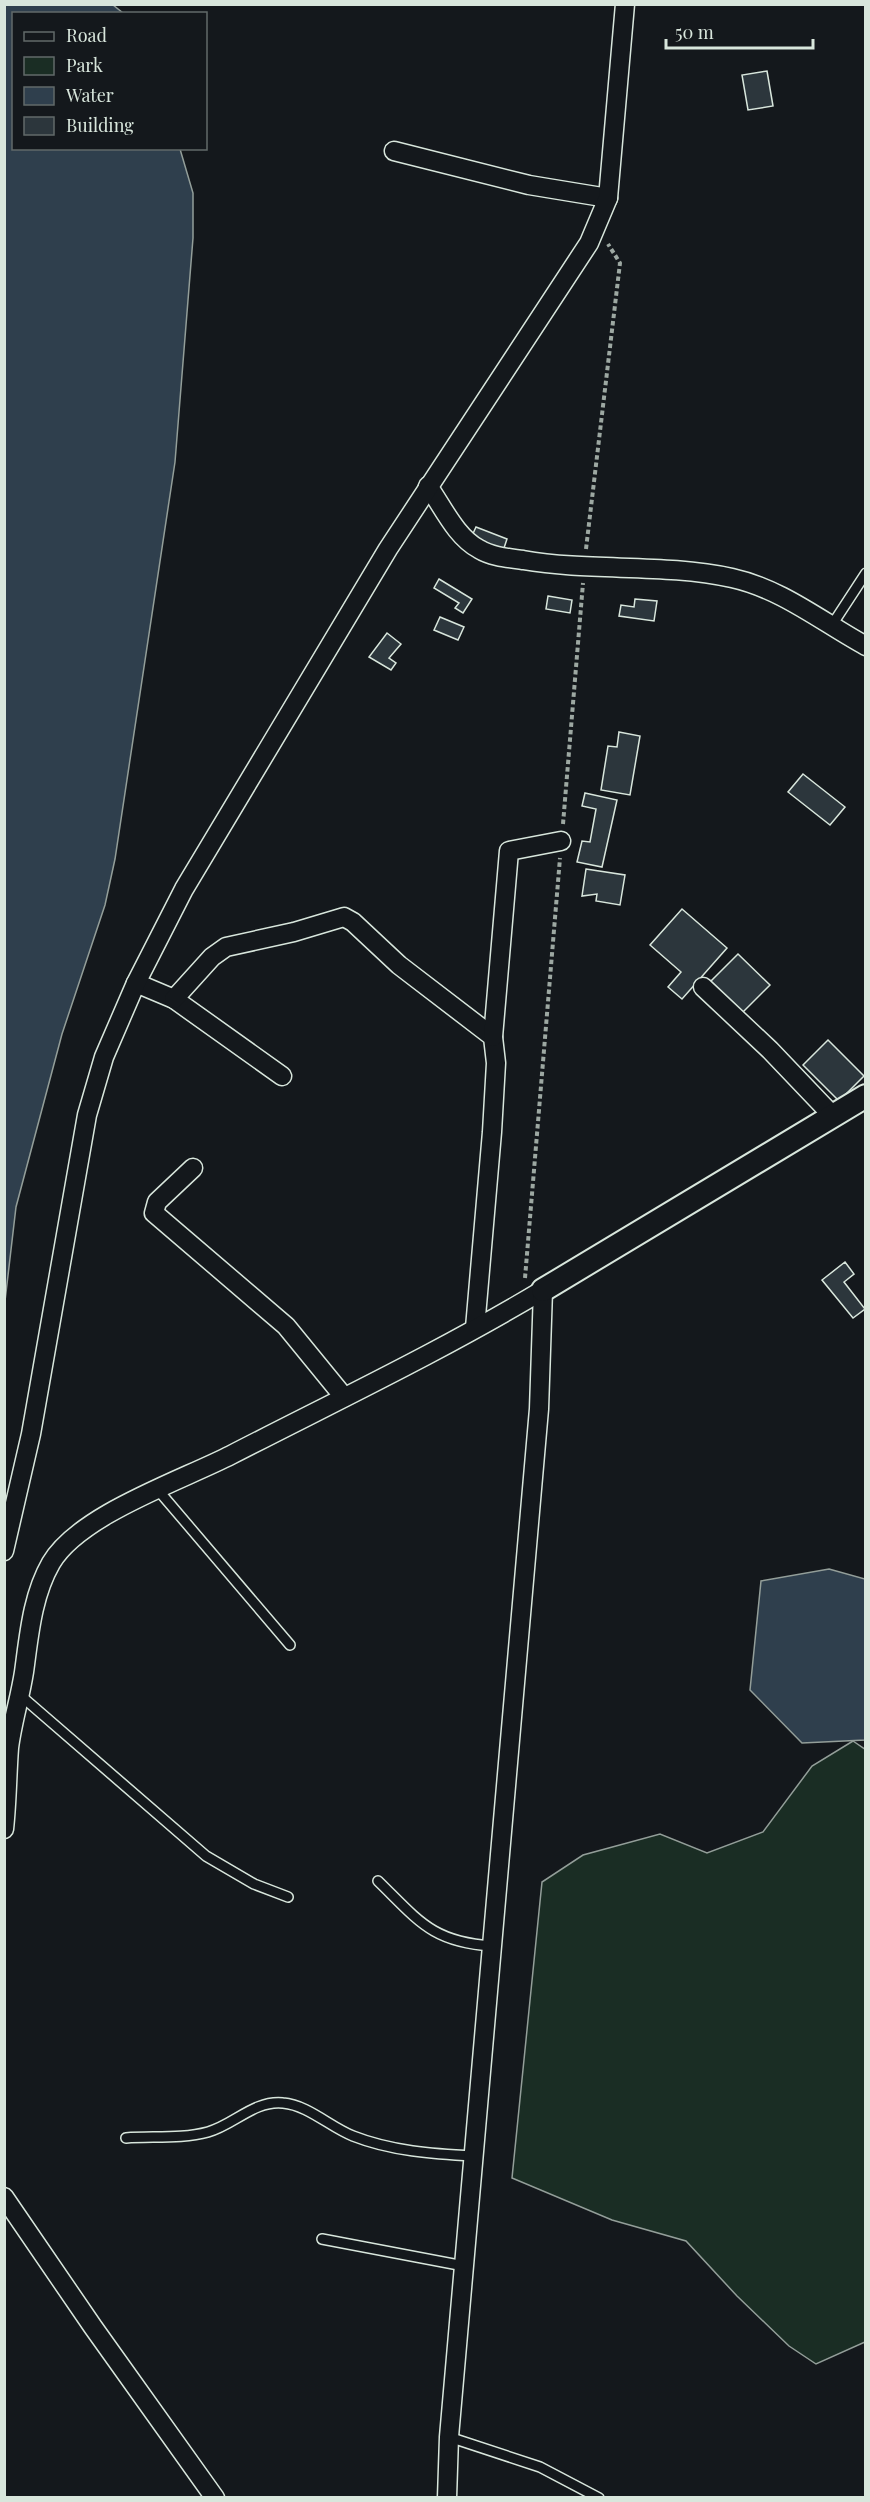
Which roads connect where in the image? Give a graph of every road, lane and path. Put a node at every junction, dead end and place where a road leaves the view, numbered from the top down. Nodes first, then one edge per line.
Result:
1 (625, 4) edge
2 (394, 151) dead end
3 (608, 198) junction
4 (620, 263) dead end
5 (428, 486) junction
6 (584, 567) junction
7 (866, 573) edge
8 (832, 625) junction
9 (866, 646) edge
10 (561, 841) junction
11 (136, 983) junction
12 (703, 987) dead end
13 (174, 999) junction
14 (493, 1037) junction
15 (282, 1077) dead end
16 (866, 1096) edge
17 (832, 1115) junction
18 (193, 1168) dead end
19 (543, 1290) junction
20 (524, 1302) junction
21 (475, 1328) junction
22 (344, 1397) junction
23 (158, 1490) junction
24 (4, 1551) edge
25 (290, 1644) dead end
26 (20, 1695) junction
27 (4, 1829) edge
28 (378, 1881) dead end
29 (288, 1897) dead end
30 (492, 1946) junction
31 (126, 2138) dead end
32 (474, 2156) junction
33 (4, 2197) edge
34 (322, 2239) dead end
35 (464, 2266) junction
36 (449, 2438) junction
37 (215, 2498) edge
38 (447, 2498) edge
39 (599, 2498) edge

1 - 3 street
2 - 3 street
3 - 5 street
4 - 6 path
5 - 6 street
5 - 11 street
6 - 8 street
6 - 10 path
7 - 8 lane
8 - 9 street
10 - 14 street
10 - 20 path
11 - 13 street
11 - 24 street
12 - 17 street
13 - 14 street
13 - 15 street
14 - 21 street
16 - 17 street
17 - 19 street
18 - 22 street
19 - 20 street
19 - 30 street
20 - 21 street
21 - 22 street
22 - 23 street
23 - 25 lane
23 - 26 street
26 - 27 street
26 - 29 lane
28 - 30 lane
30 - 32 street
31 - 32 lane
32 - 35 street
33 - 37 street
34 - 35 lane
35 - 36 street
36 - 38 street
36 - 39 lane

